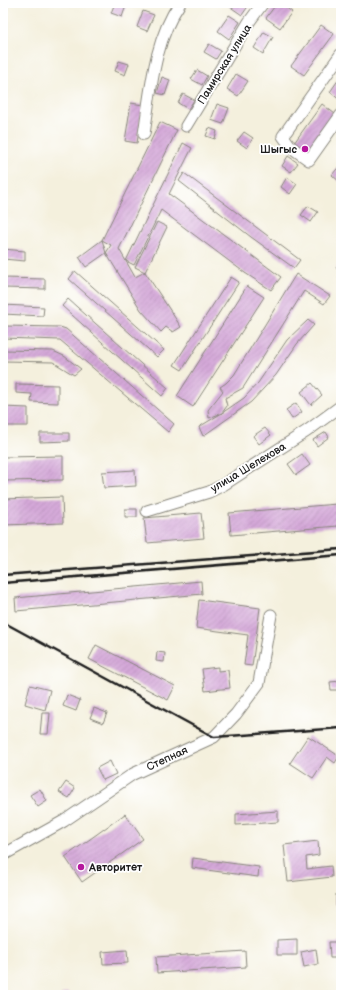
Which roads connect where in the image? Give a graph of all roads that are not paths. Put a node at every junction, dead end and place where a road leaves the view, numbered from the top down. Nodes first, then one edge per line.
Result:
1 (180, 3) edge
2 (263, 3) edge
3 (341, 54) edge
4 (341, 115) edge
5 (186, 126) dead end
6 (144, 134) dead end
7 (341, 406) edge
8 (147, 511) dead end
9 (271, 615) dead end
10 (3, 855) edge

1 - 6 street
2 - 5 street, Памирская улица
3 - 4 street
7 - 8 street, улица Шелехова
9 - 10 street, Степная

